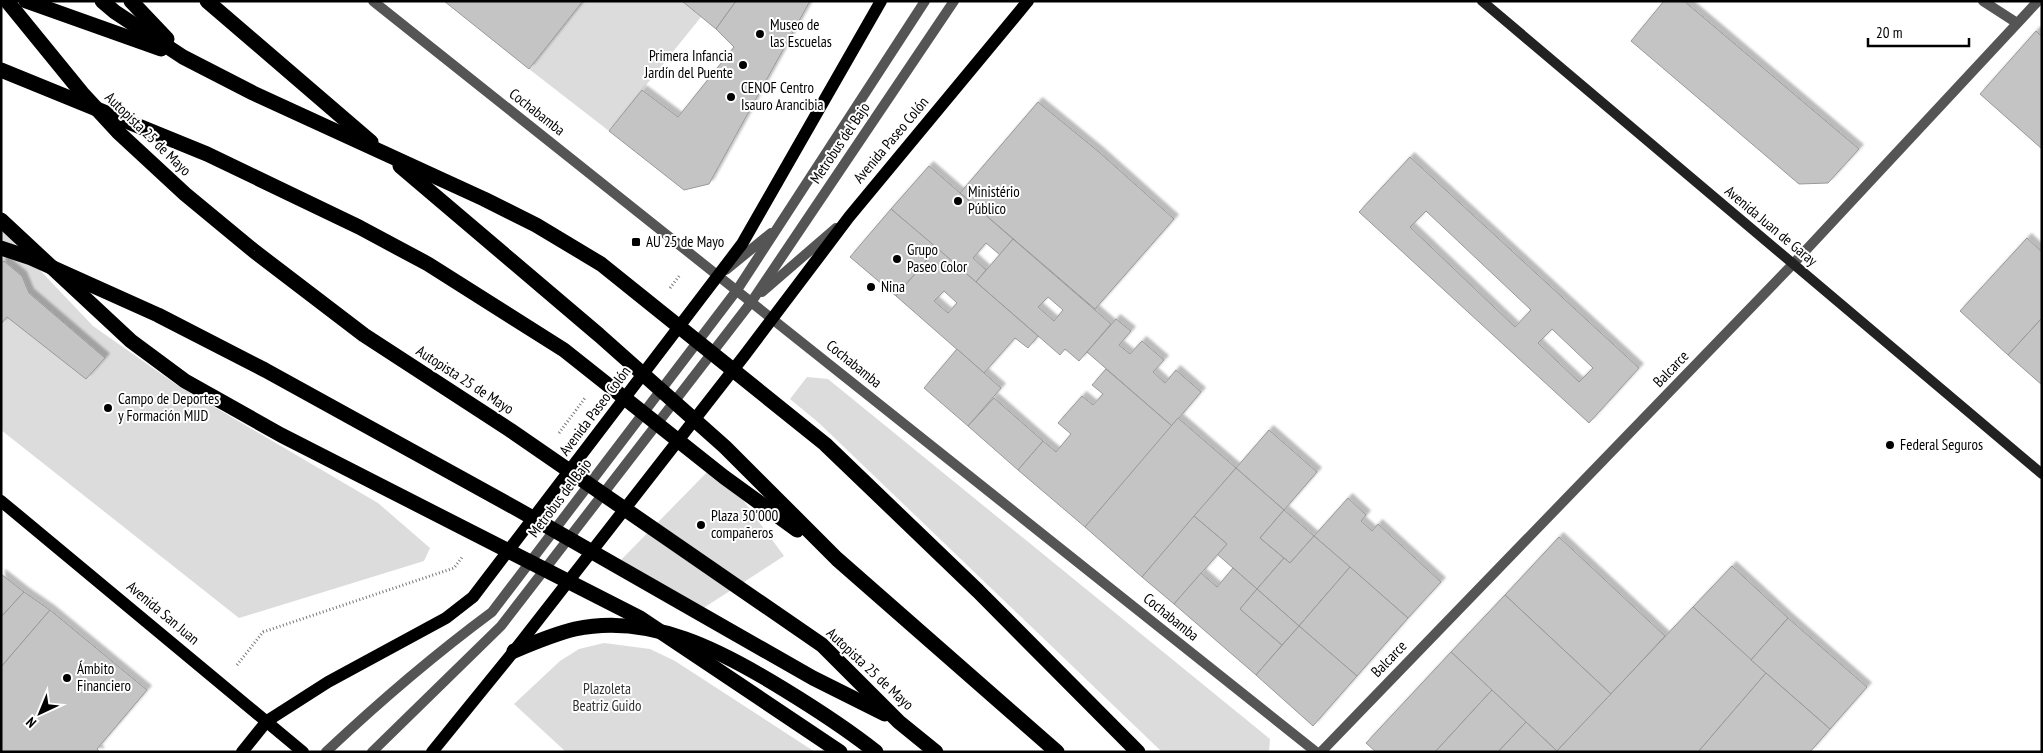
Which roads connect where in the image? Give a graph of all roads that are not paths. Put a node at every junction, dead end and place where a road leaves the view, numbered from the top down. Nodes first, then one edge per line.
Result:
1 (7, 1) edge
2 (26, 1) edge
3 (102, 1) edge
4 (131, 1) edge
5 (207, 1) edge
6 (373, 1) edge
7 (882, 1) edge
8 (925, 1) edge
9 (954, 1) edge
10 (1028, 1) edge
11 (1482, 1) edge
12 (1983, 1) edge
13 (2038, 1) edge
14 (2017, 23) junction
15 (183, 57) junction
16 (1, 70) edge
17 (849, 217) junction
18 (1, 220) edge
19 (779, 226) junction
20 (1, 248) edge
21 (1794, 264) junction
22 (719, 276) junction
23 (737, 290) junction
24 (752, 301) junction
25 (773, 318) junction
26 (2042, 474) edge
27 (1, 502) edge
28 (837, 558) junction
29 (514, 651) junction
30 (267, 721) junction
31 (899, 722) junction
32 (242, 752) edge
33 (303, 752) edge
34 (326, 752) edge
35 (372, 752) edge
36 (432, 752) edge
37 (840, 752) edge
38 (876, 752) edge
39 (936, 752) edge
40 (1057, 752) edge
41 (1138, 752) edge
42 (1316, 752) edge
43 (1321, 752) edge

1 - 31 highway, Autopista 25 de Mayo
2 - 15 highway
3 - 15 highway
4 - 15 highway
5 - 28 highway
6 - 22 street, Cochabamba
7 - 22 main road, Avenida Paseo Colón
8 - 19 street, Metrobus del Bajo
9 - 24 street, Metrobus del Bajo
10 - 17 main road, Avenida Paseo Colón
11 - 21 main road, Avenida Juan de Garay
12 - 14 street
13 - 14 street, Balcarce
14 - 21 street, Balcarce
15 - 41 highway
16 - 28 highway
17 - 24 street, Metrobus del Bajo
17 - 25 main road, Avenida Paseo Colón
18 - 37 highway
19 - 22 street, Metrobus del Bajo
19 - 23 street, Metrobus del Bajo
20 - 31 highway
21 - 26 main road, Avenida Juan de Garay
21 - 43 street, Balcarce
22 - 23 street, Cochabamba
22 - 30 main road, Avenida Paseo Colón
23 - 24 street, Cochabamba
23 - 34 street, Metrobus del Bajo
24 - 25 street, Cochabamba
24 - 35 street, Metrobus del Bajo
25 - 29 main road, Avenida Paseo Colón
25 - 42 street, Cochabamba
27 - 30 main road, Avenida San Juan
28 - 40 highway
29 - 36 main road, Avenida Paseo Colón
29 - 38 highway
30 - 32 main road, Avenida Paseo Colón
30 - 33 main road, Avenida San Juan
31 - 39 highway, Autopista 25 de Mayo

